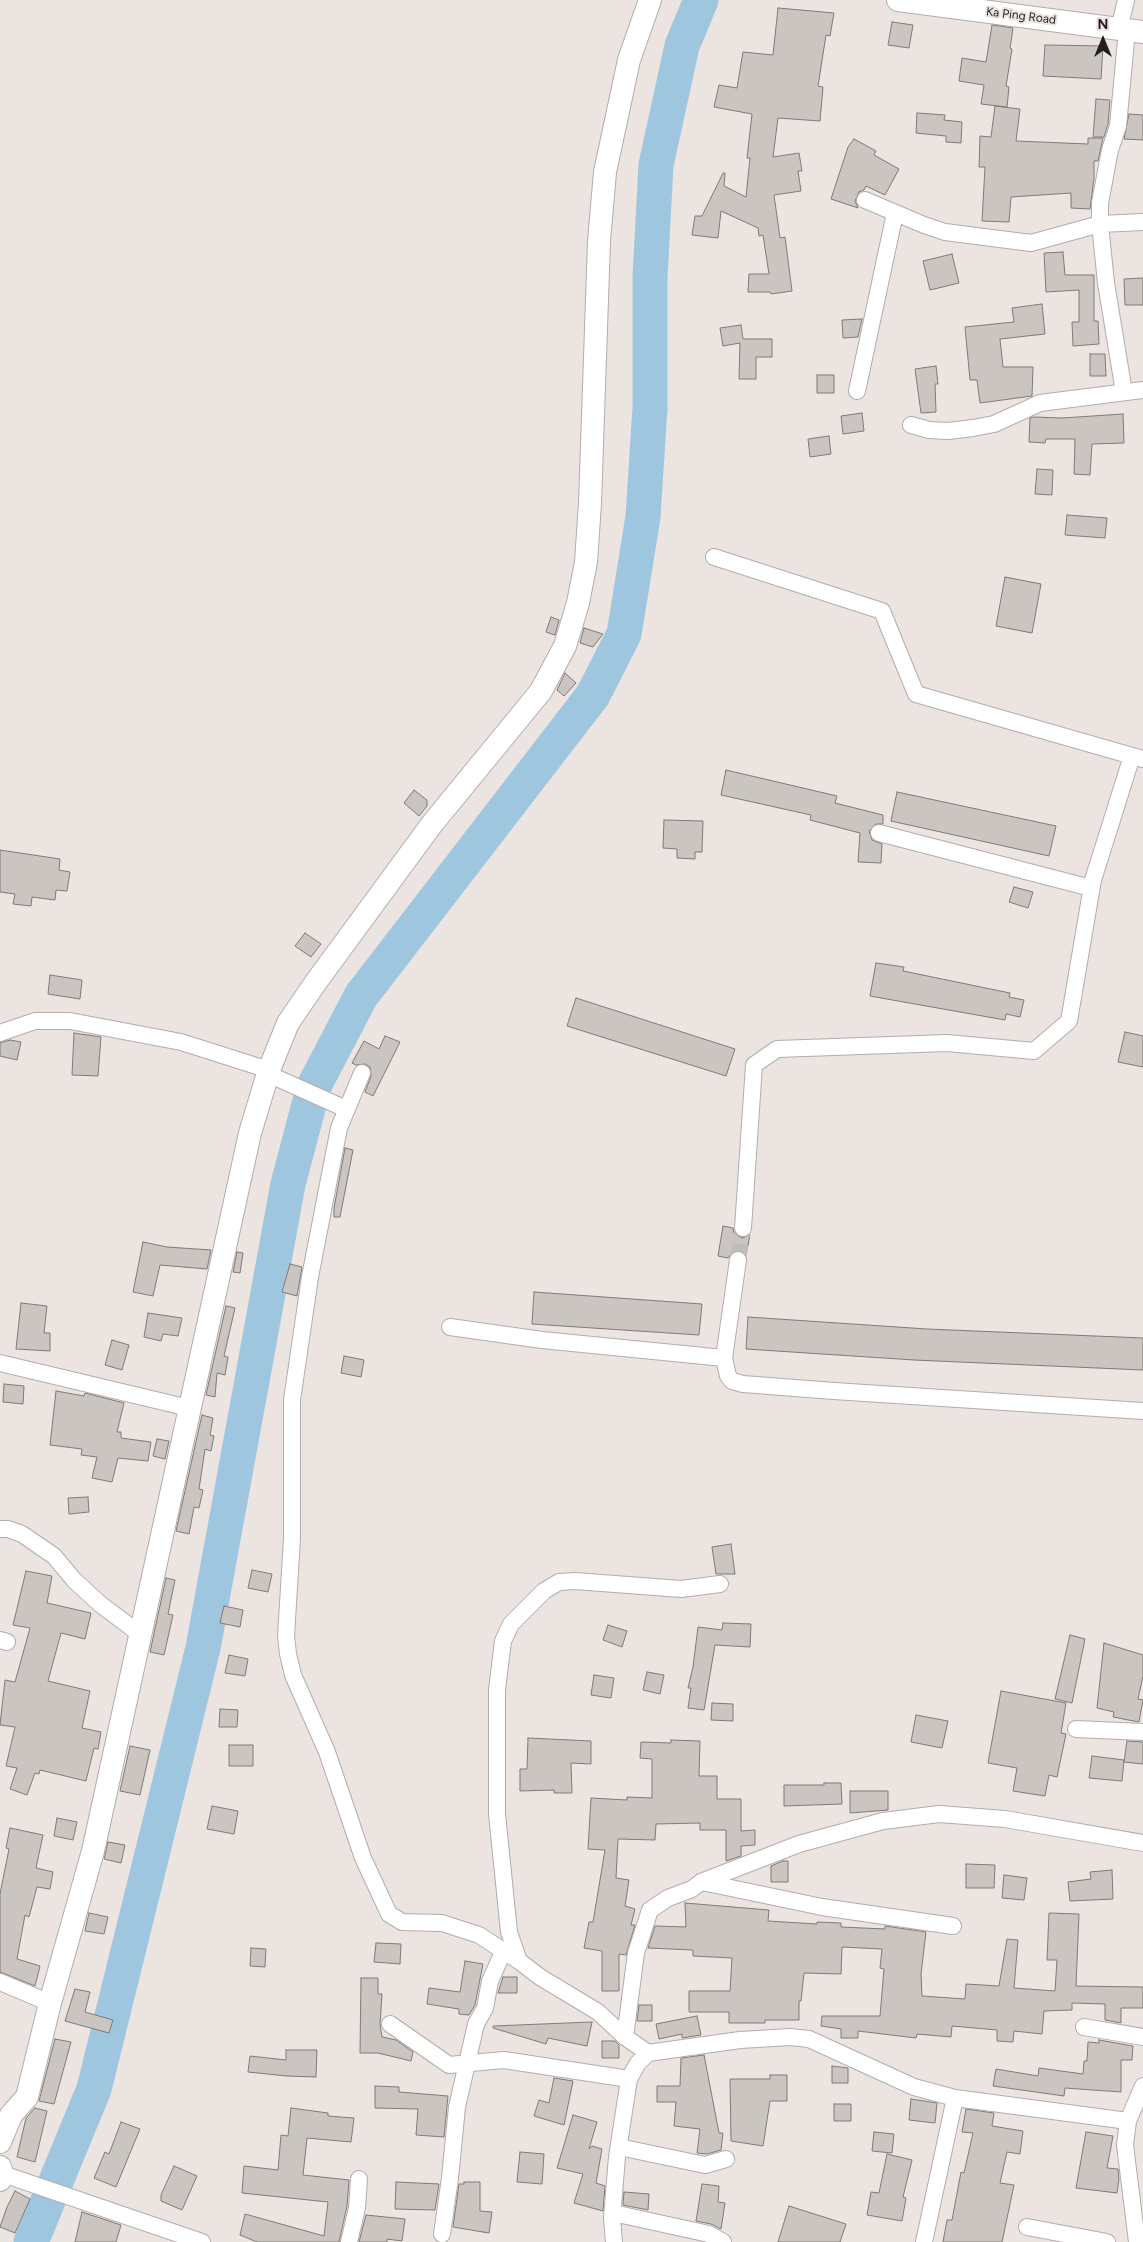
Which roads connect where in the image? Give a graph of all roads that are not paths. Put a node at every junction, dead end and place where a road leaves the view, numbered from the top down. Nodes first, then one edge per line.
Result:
1 (650, 0) edge
2 (898, 0) edge
3 (1126, 0) edge
4 (1130, 30) edge
5 (865, 200) dead end
6 (895, 213) junction
7 (1143, 222) edge
8 (1100, 224) junction
9 (1143, 390) edge
10 (857, 391) dead end
11 (1124, 392) junction
12 (911, 425) dead end
13 (714, 558) dead end
14 (1138, 758) edge
15 (878, 833) dead end
16 (1091, 888) junction
17 (0, 1032) edge
18 (269, 1072) junction
19 (362, 1073) dead end
20 (346, 1109) junction
21 (743, 1228) tunnel mouth
22 (738, 1260) tunnel mouth
23 (450, 1327) dead end
24 (724, 1358) junction
25 (0, 1363) edge
26 (188, 1408) junction
27 (1143, 1411) edge
28 (0, 1529) edge
29 (720, 1584) dead end
30 (140, 1634) junction
31 (1076, 1729) dead end
32 (1143, 1732) edge
33 (1143, 1844) edge
34 (701, 1882) junction
35 (953, 1926) dead end
36 (504, 1950) junction
37 (519, 1961) junction
38 (0, 1982) edge
39 (50, 2003) junction
40 (390, 2024) dead end
41 (1084, 2028) dead end
42 (625, 2037) junction
43 (1143, 2037) edge
44 (648, 2053) junction
45 (468, 2063) junction
46 (630, 2079) junction
47 (1143, 2086) edge
48 (955, 2098) junction
49 (1128, 2121) junction
50 (0, 2142) edge
51 (619, 2147) junction
52 (726, 2159) dead end
53 (1, 2173) edge
54 (358, 2179) dead end
55 (613, 2213) junction
56 (1138, 2215) edge
57 (1027, 2227) dead end
58 (442, 2234) dead end
59 (202, 2242) edge
60 (349, 2242) edge
61 (614, 2242) edge
62 (723, 2242) edge
63 (924, 2242) edge
64 (1107, 2242) edge
65 (1136, 2242) edge

1 - 18 street
2 - 4 street, Ka Ping Road
3 - 4 street
4 - 8 street
5 - 6 street
6 - 8 street
6 - 10 street
7 - 8 street
8 - 11 street
9 - 11 street
11 - 12 street
13 - 14 street
14 - 16 street
15 - 16 street
16 - 21 street
17 - 18 street
18 - 20 street
18 - 26 street
19 - 20 street
20 - 36 street
22 - 24 street
23 - 24 street
24 - 27 street
25 - 26 street
26 - 30 street
28 - 30 street
29 - 37 street
30 - 39 street
31 - 32 street
33 - 34 street
34 - 35 street
34 - 42 street
36 - 37 street
36 - 45 street
37 - 42 street
38 - 39 street
39 - 50 street
40 - 45 street
41 - 43 street
42 - 44 street
44 - 46 street
44 - 48 street
45 - 46 street
45 - 58 street
46 - 51 street
47 - 49 street
48 - 49 street
48 - 63 street
49 - 56 street
51 - 52 street
51 - 55 street
53 - 59 street
54 - 60 street
55 - 61 street
55 - 62 street
56 - 65 street
57 - 64 street

